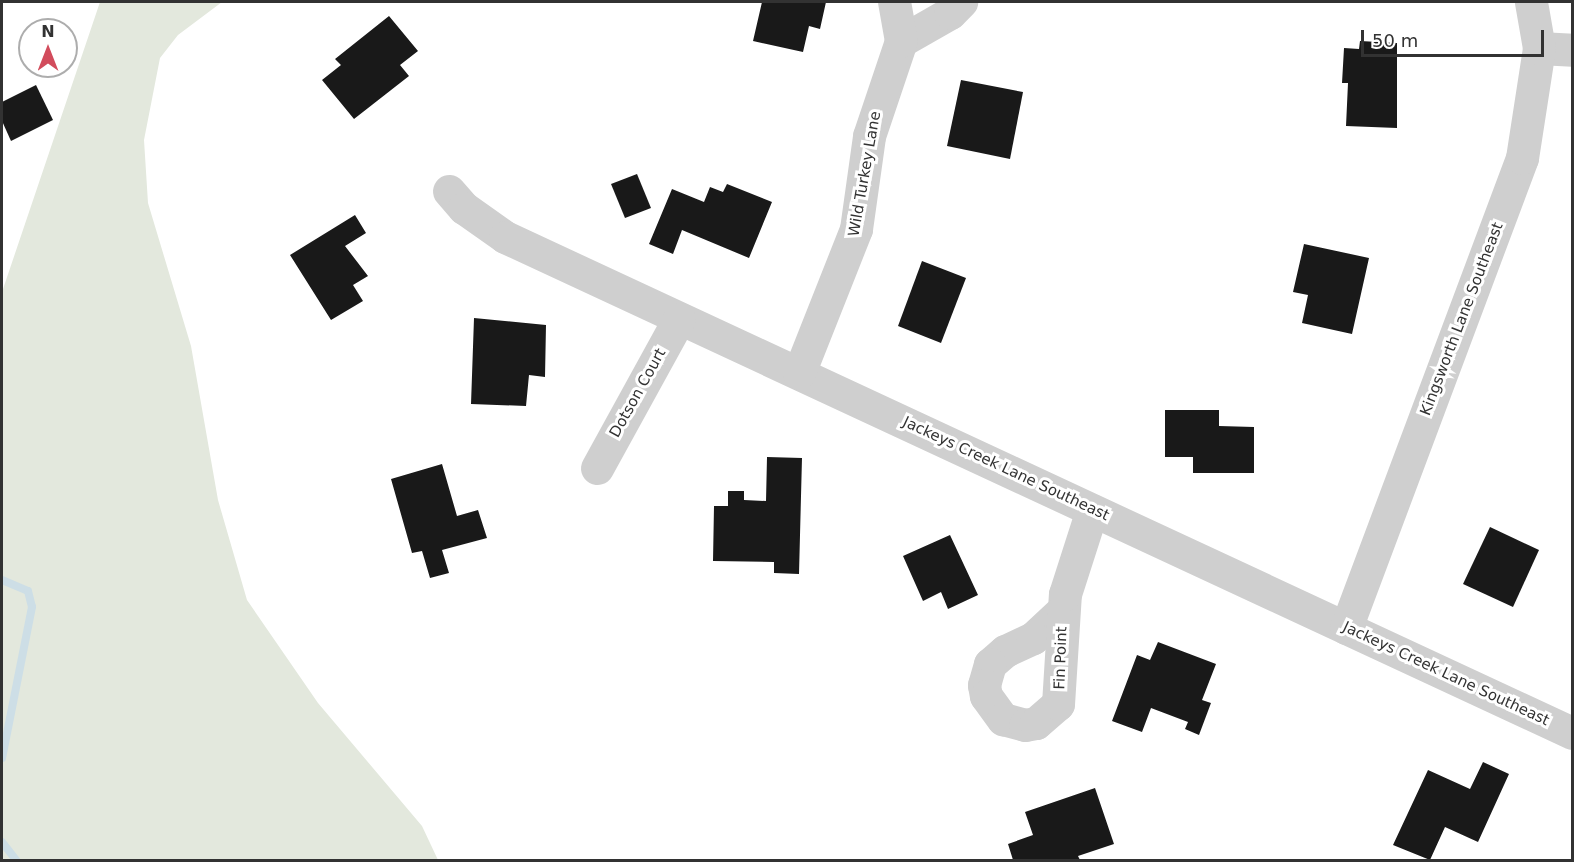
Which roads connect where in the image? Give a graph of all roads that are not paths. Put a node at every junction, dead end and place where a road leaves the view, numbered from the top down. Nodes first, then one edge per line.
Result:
1 (894, 2) edge
2 (961, 2) edge
3 (1531, 2) edge
4 (901, 41) junction
5 (1539, 48) junction
6 (1572, 50) edge
7 (449, 191) dead end
8 (679, 319) junction
9 (799, 373) junction
10 (597, 468) dead end
11 (1092, 510) junction
12 (1062, 611) dead end
13 (1346, 628) junction
14 (1572, 733) edge

1 - 4 street, Wild Turkey Lane
2 - 4 street
3 - 5 street, Kingsworth Lane Southeast
4 - 9 street, Wild Turkey Lane
5 - 6 street
5 - 13 street, Kingsworth Lane Southeast
7 - 8 street, Jackeys Creek Lane Southeast
8 - 9 street, Jackeys Creek Lane Southeast
8 - 10 street, Dotson Court
9 - 11 street, Jackeys Creek Lane Southeast
11 - 12 street, Fin Point
11 - 13 street, Jackeys Creek Lane Southeast
13 - 14 street, Jackeys Creek Lane Southeast

